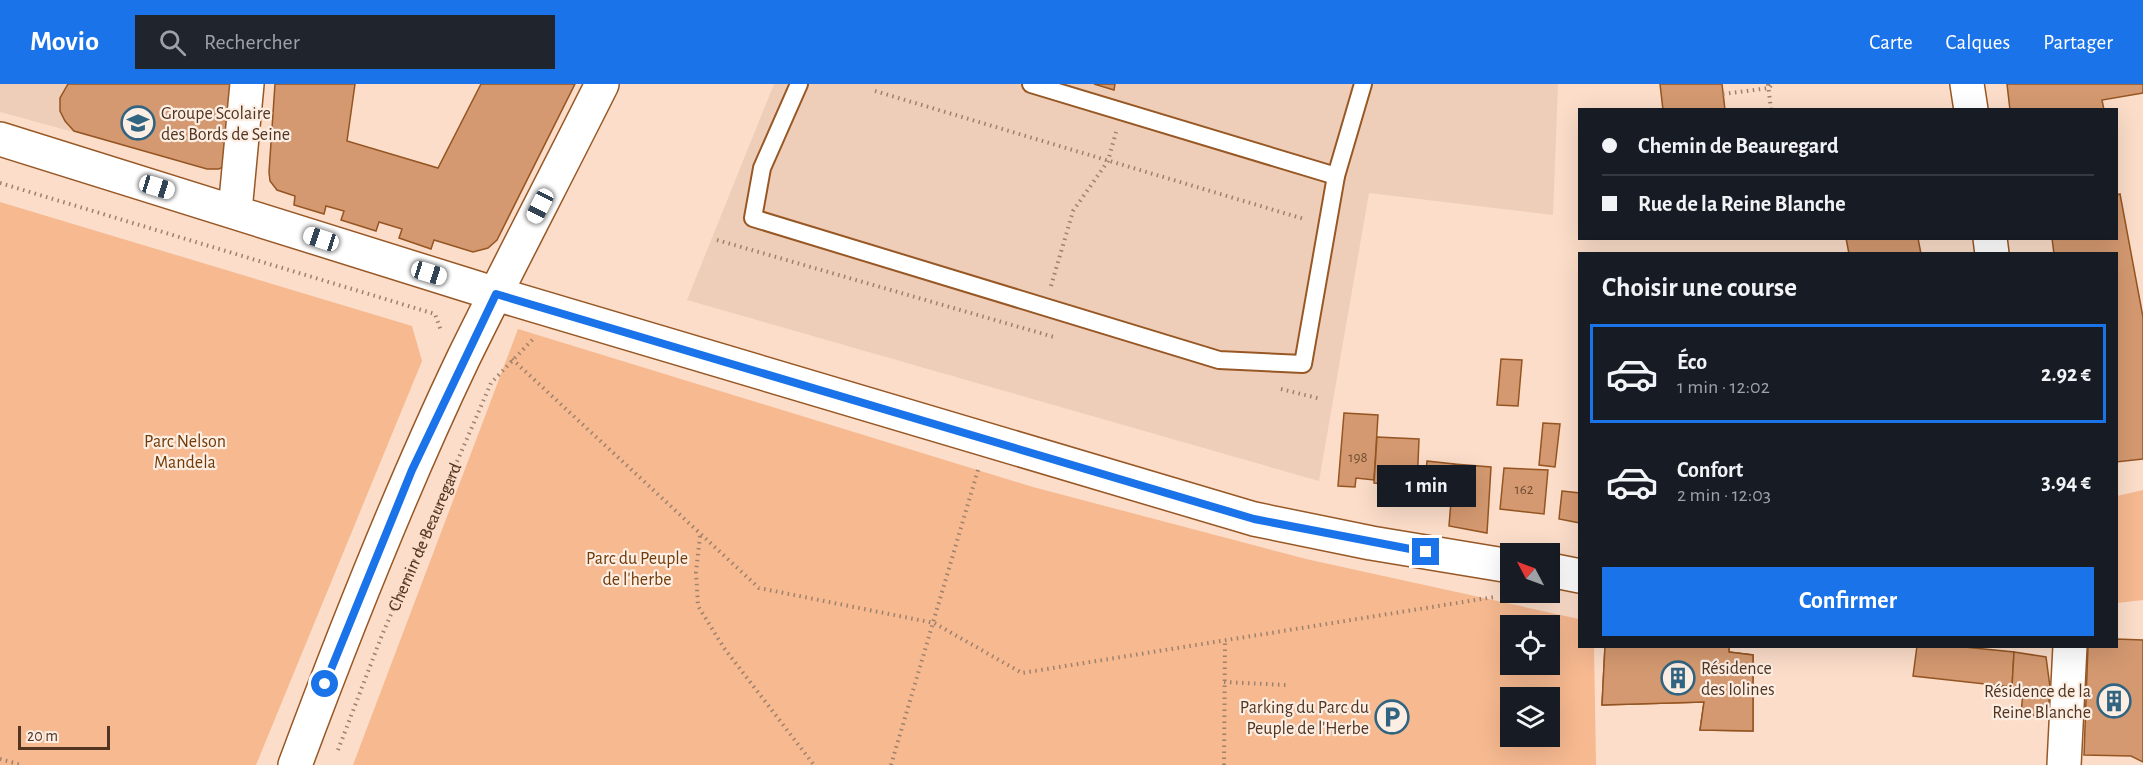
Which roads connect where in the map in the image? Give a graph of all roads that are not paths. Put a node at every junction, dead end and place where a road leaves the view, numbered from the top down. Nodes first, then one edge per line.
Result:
1 (247, 84) edge
2 (602, 84) edge
3 (799, 84) edge
4 (1031, 84) edge
5 (1363, 84) edge
6 (1967, 84) edge
7 (1971, 108) edge
8 (0, 139) edge
9 (1336, 176) junction
10 (235, 211) junction
11 (496, 294) junction
12 (1560, 572) edge
13 (1578, 576) edge
14 (1500, 579) edge
15 (2070, 648) edge
16 (295, 765) edge
17 (2064, 765) edge

1 - 10 street
2 - 11 street, Chemin de Beauregard
3 - 9 lane
4 - 9 lane
5 - 9 lane
6 - 7 street
8 - 10 street
10 - 11 street
11 - 14 street
11 - 16 street, Chemin de Beauregard
12 - 13 street
15 - 17 street

